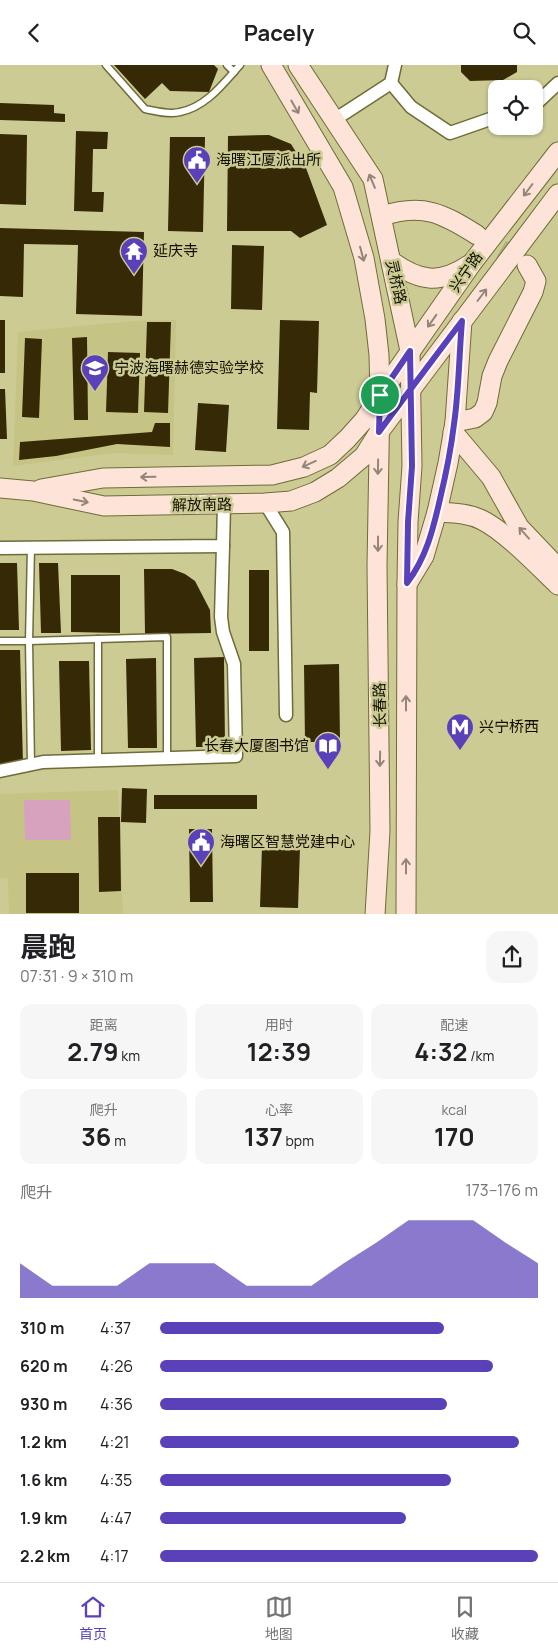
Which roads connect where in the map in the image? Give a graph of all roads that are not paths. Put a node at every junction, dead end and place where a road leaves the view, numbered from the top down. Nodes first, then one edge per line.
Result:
1 (106, 65) edge
2 (227, 65) edge
3 (240, 65) edge
4 (271, 65) edge
5 (298, 65) edge
6 (395, 65) edge
7 (234, 72) junction
8 (391, 83) junction
9 (558, 83) edge
10 (543, 97) edge
11 (334, 120) junction
12 (488, 120) edge
13 (558, 152) edge
14 (558, 194) edge
15 (382, 216) junction
16 (477, 235) tunnel mouth
17 (391, 261) junction
18 (472, 263) junction
19 (527, 265) tunnel mouth
20 (462, 321) junction
21 (410, 351) junction
22 (411, 389) junction
23 (380, 395) junction
24 (454, 427) junction
25 (379, 432) junction
26 (0, 488) edge
27 (33, 491) junction
28 (378, 496) joint
29 (265, 503) junction
30 (224, 505) junction
31 (437, 512) junction
32 (408, 522) joint
33 (223, 546) junction
34 (0, 547) edge
35 (31, 547) junction
36 (558, 568) edge
37 (407, 583) junction
38 (558, 585) edge
39 (98, 639) junction
40 (0, 641) edge
41 (29, 641) junction
42 (286, 715) dead end
43 (167, 759) junction
44 (98, 761) junction
45 (32, 765) junction
46 (0, 771) edge
47 (375, 914) edge
48 (406, 914) edge

1 - 7 lane
2 - 7 lane
3 - 7 lane
4 -> 23 main road, 灵桥路
5 - 11 main road, 灵桥路
6 - 8 street
8 - 11 street
8 - 12 street
9 - 10 street
15 -> 11 main road, 灵桥路
13 -> 18 main road, 兴宁路
20 -> 14 main road, 兴宁路
15 - 16 main road
15 - 17 main road, 灵桥路
17 - 18 main road
17 - 21 main road, 灵桥路
18 -> 21 main road, 兴宁路
19 - 24 main road
20 - 22 main road, 兴宁路
20 - 24 main road
21 - 22 main road, 灵桥路
21 - 23 main road, 兴宁路
22 - 25 main road, 兴宁路
22 - 32 main road, 灵桥路
23 - 25 main road, 灵桥路
23 -> 27 main road, 兴宁路
24 - 31 main road
36 -> 24 main road
25 -> 28 main road, 灵桥路
25 - 29 main road, 解放南路
26 - 27 main road, 解放南路
27 -> 30 main road, 解放南路
28 -> 47 main road, 长春路
29 - 30 main road, 解放南路
29 - 42 street
30 - 33 street
31 - 37 main road
31 - 38 main road
32 - 37 main road, 长春路
33 - 35 street
33 - 43 street
34 - 35 street
35 - 41 lane
48 -> 37 main road, 长春路
39 - 41 lane
39 - 43 lane
39 - 44 lane
40 - 41 lane
41 - 45 lane
43 - 44 street
44 - 45 street
45 - 46 street

